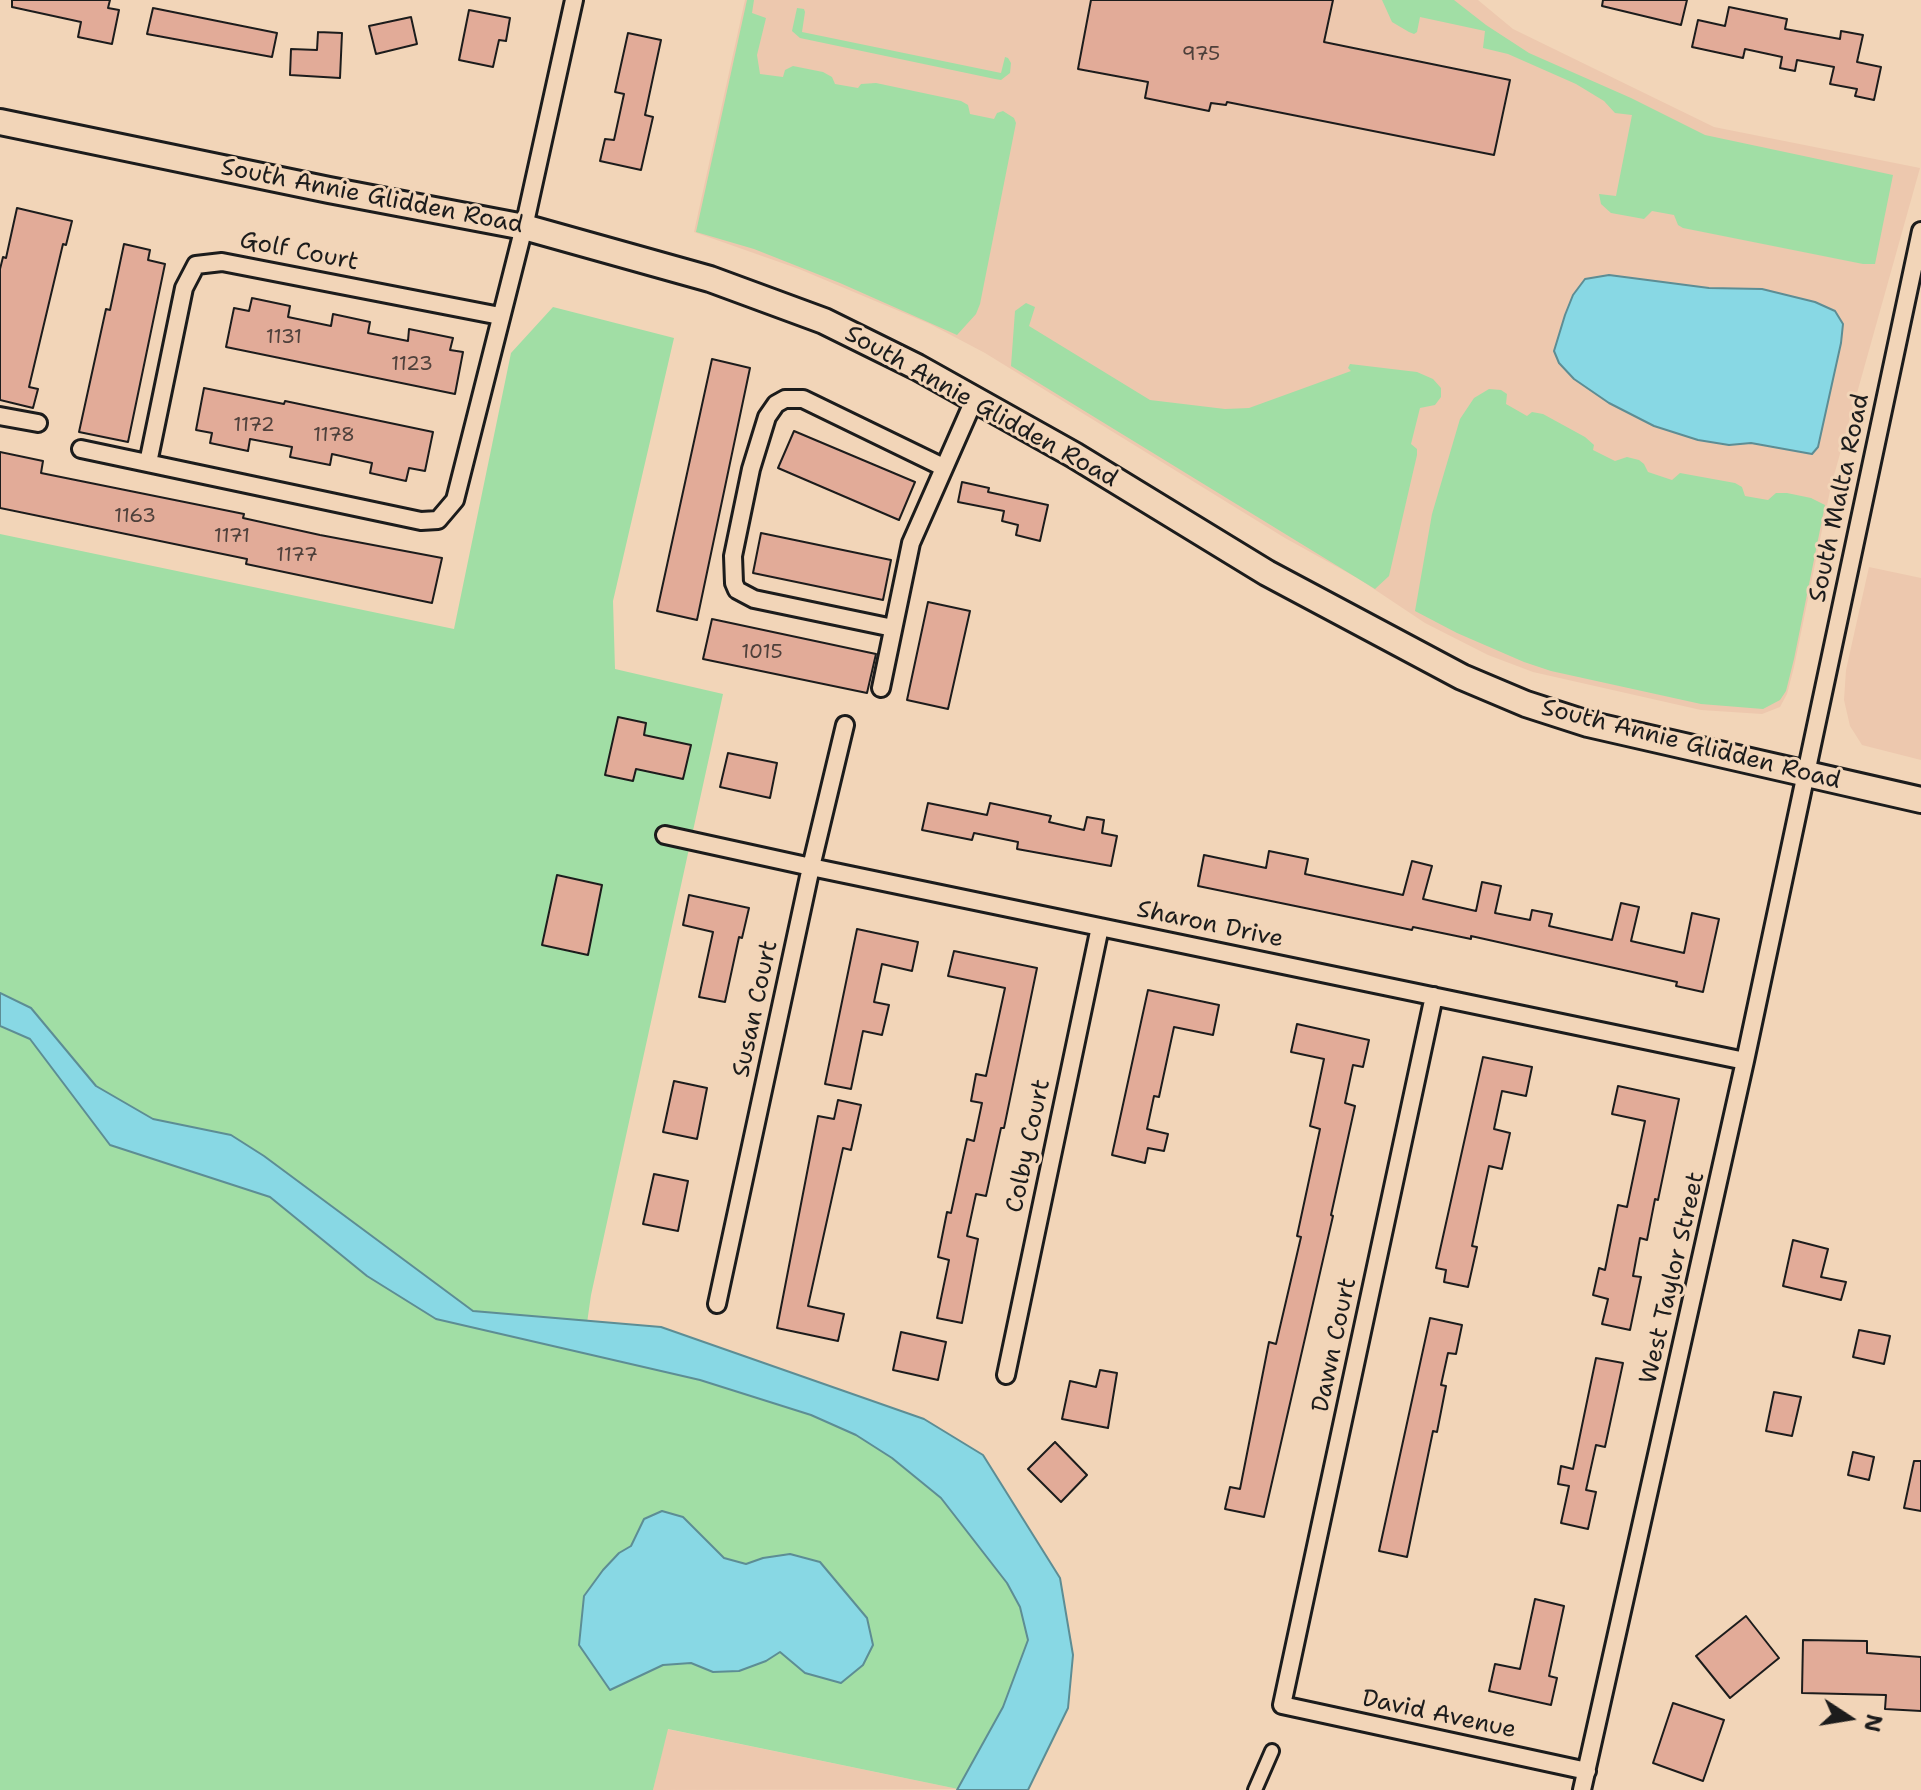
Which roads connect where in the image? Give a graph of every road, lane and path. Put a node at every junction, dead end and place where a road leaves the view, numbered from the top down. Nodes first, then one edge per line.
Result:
1 (574, 0) edge
2 (0, 122) edge
3 (524, 227) junction
4 (1921, 231) edge
5 (500, 316) junction
6 (975, 398) junction
7 (0, 416) edge
8 (38, 423) dead end
9 (81, 449) dead end
10 (148, 463) junction
11 (943, 467) junction
12 (893, 628) junction
13 (881, 688) dead end
14 (845, 725) dead end
15 (1807, 775) junction
16 (1921, 800) edge
17 (665, 835) dead end
18 (811, 867) junction
19 (1100, 927) junction
20 (1434, 996) junction
21 (1745, 1061) junction
22 (717, 1304) dead end
23 (1006, 1375) dead end
24 (1282, 1705) joint
25 (1272, 1751) dead end
26 (1587, 1771) junction
27 (1255, 1790) edge
28 (1582, 1790) edge

1 - 3 street
2 - 3 main road, South Annie Glidden Road
3 - 5 street
3 - 6 main road, South Annie Glidden Road
4 - 15 street, South Malta Road
5 - 10 street
5 - 10 street, Golf Court
6 - 11 street
6 - 15 main road, South Annie Glidden Road
7 - 8 street
9 - 10 street
11 - 12 street
11 - 12 street
12 - 13 street
14 - 18 street, Susan Court
15 - 16 main road, South Annie Glidden Road
15 - 21 street, West Taylor Street
17 - 18 street, Sharon Drive
18 - 19 street, Sharon Drive
18 - 22 street, Susan Court
19 - 20 street, Sharon Drive
19 - 23 street, Colby Court
20 - 21 street, Sharon Drive
20 - 24 street, Dawn Court
21 - 26 street, West Taylor Street
24 - 26 street, David Avenue
25 - 27 street
26 - 28 street, West Taylor Street

